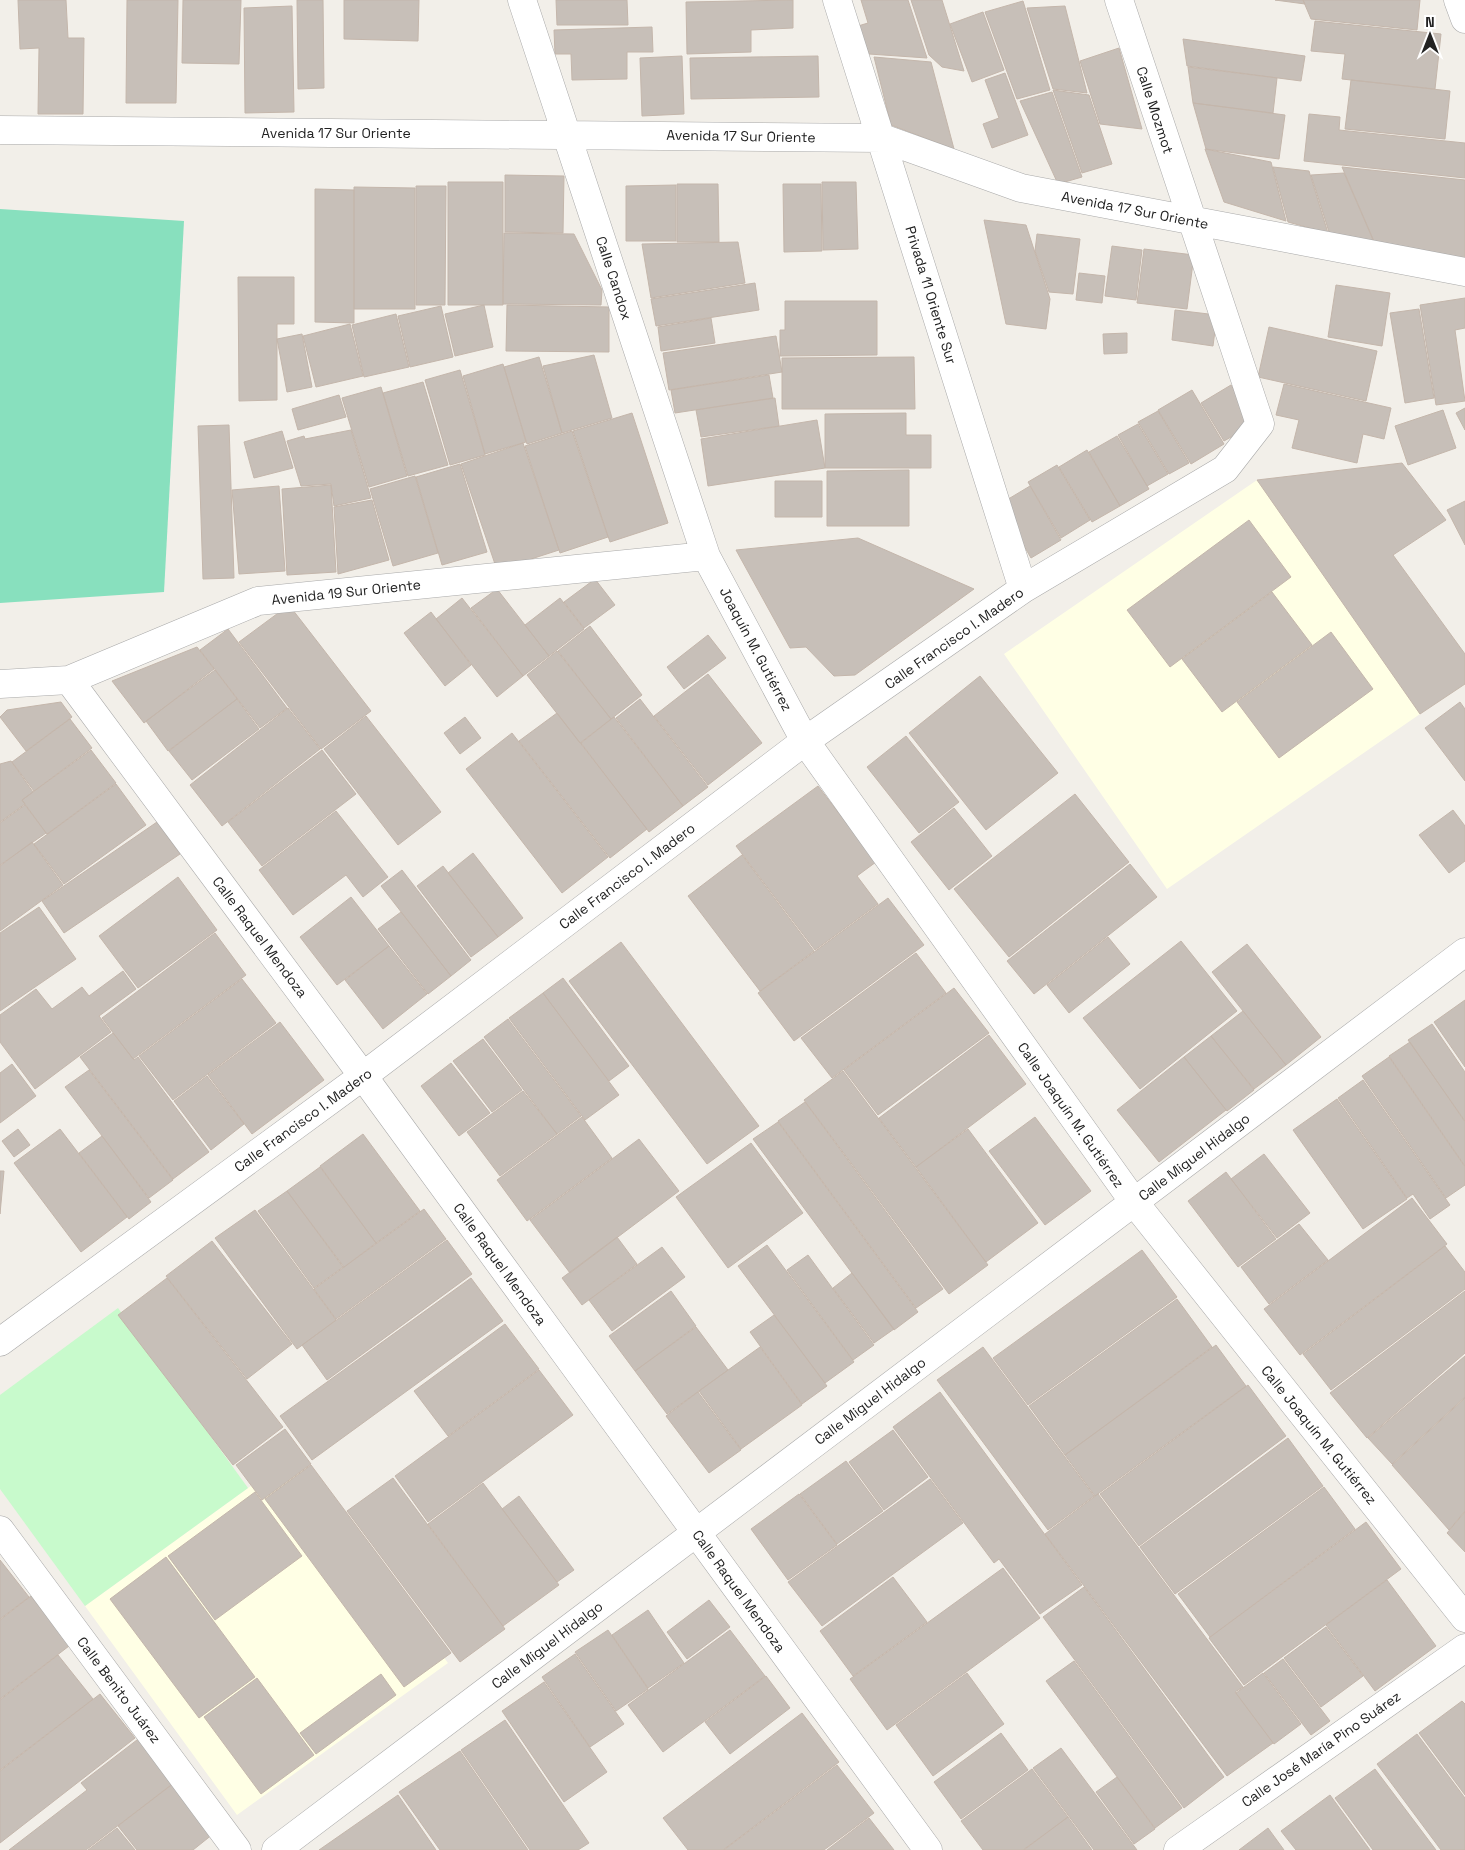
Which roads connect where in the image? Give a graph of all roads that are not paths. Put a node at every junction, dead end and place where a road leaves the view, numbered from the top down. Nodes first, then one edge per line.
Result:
1 (522, 0) edge
2 (838, 0) edge
3 (1119, 0) edge
4 (1458, 0) edge
5 (1465, 20) edge
6 (0, 130) edge
7 (567, 134) junction
8 (882, 138) junction
9 (1192, 220) junction
10 (1465, 272) edge
11 (1260, 424) joint
12 (706, 556) junction
13 (1023, 589) junction
14 (69, 680) junction
15 (0, 684) edge
16 (805, 742) junction
17 (1465, 952) edge
18 (363, 1076) junction
19 (1134, 1202) junction
20 (0, 1342) edge
21 (0, 1530) edge
22 (696, 1533) junction
23 (1465, 1618) edge
24 (1465, 1648) edge
25 (237, 1850) edge
26 (276, 1850) edge
27 (928, 1850) edge
28 (1178, 1850) edge

1 - 7 street, Calle Candox
2 - 8 street, Privada 11 Oriente Sur
3 - 9 street, Calle Mozmot
4 - 5 street
6 - 7 street, Avenida 17 Sur Oriente
7 - 8 street, Avenida 17 Sur Oriente
7 - 12 street, Calle Candox
8 - 9 street, Avenida 17 Sur Oriente
8 - 13 street, Privada 11 Oriente Sur
9 - 10 street, Avenida 17 Sur Oriente
9 - 11 street, Calle Mozmot
11 - 13 street, Calle Francisco I. Madero
12 - 14 street, Avenida 19 Sur Oriente
12 - 16 street, Joaquín M. Gutiérrez
13 - 16 street, Calle Francisco I. Madero
14 - 15 street, Avenida 19 Sur Oriente
14 - 18 street, Calle Raquel Mendoza
16 - 18 street, Calle Francisco I. Madero
16 - 19 street, Calle Joaquín M. Gutiérrez
17 - 19 street, Calle Miguel Hidalgo
18 - 20 street, Calle Francisco I. Madero
18 - 22 street, Calle Raquel Mendoza
19 - 22 street, Calle Miguel Hidalgo
19 - 23 street, Calle Joaquín M. Gutiérrez
21 - 25 street, Calle Benito Juárez
22 - 26 street, Calle Miguel Hidalgo
22 - 27 street, Calle Raquel Mendoza
24 - 28 street, Calle José María Pino Suárez

